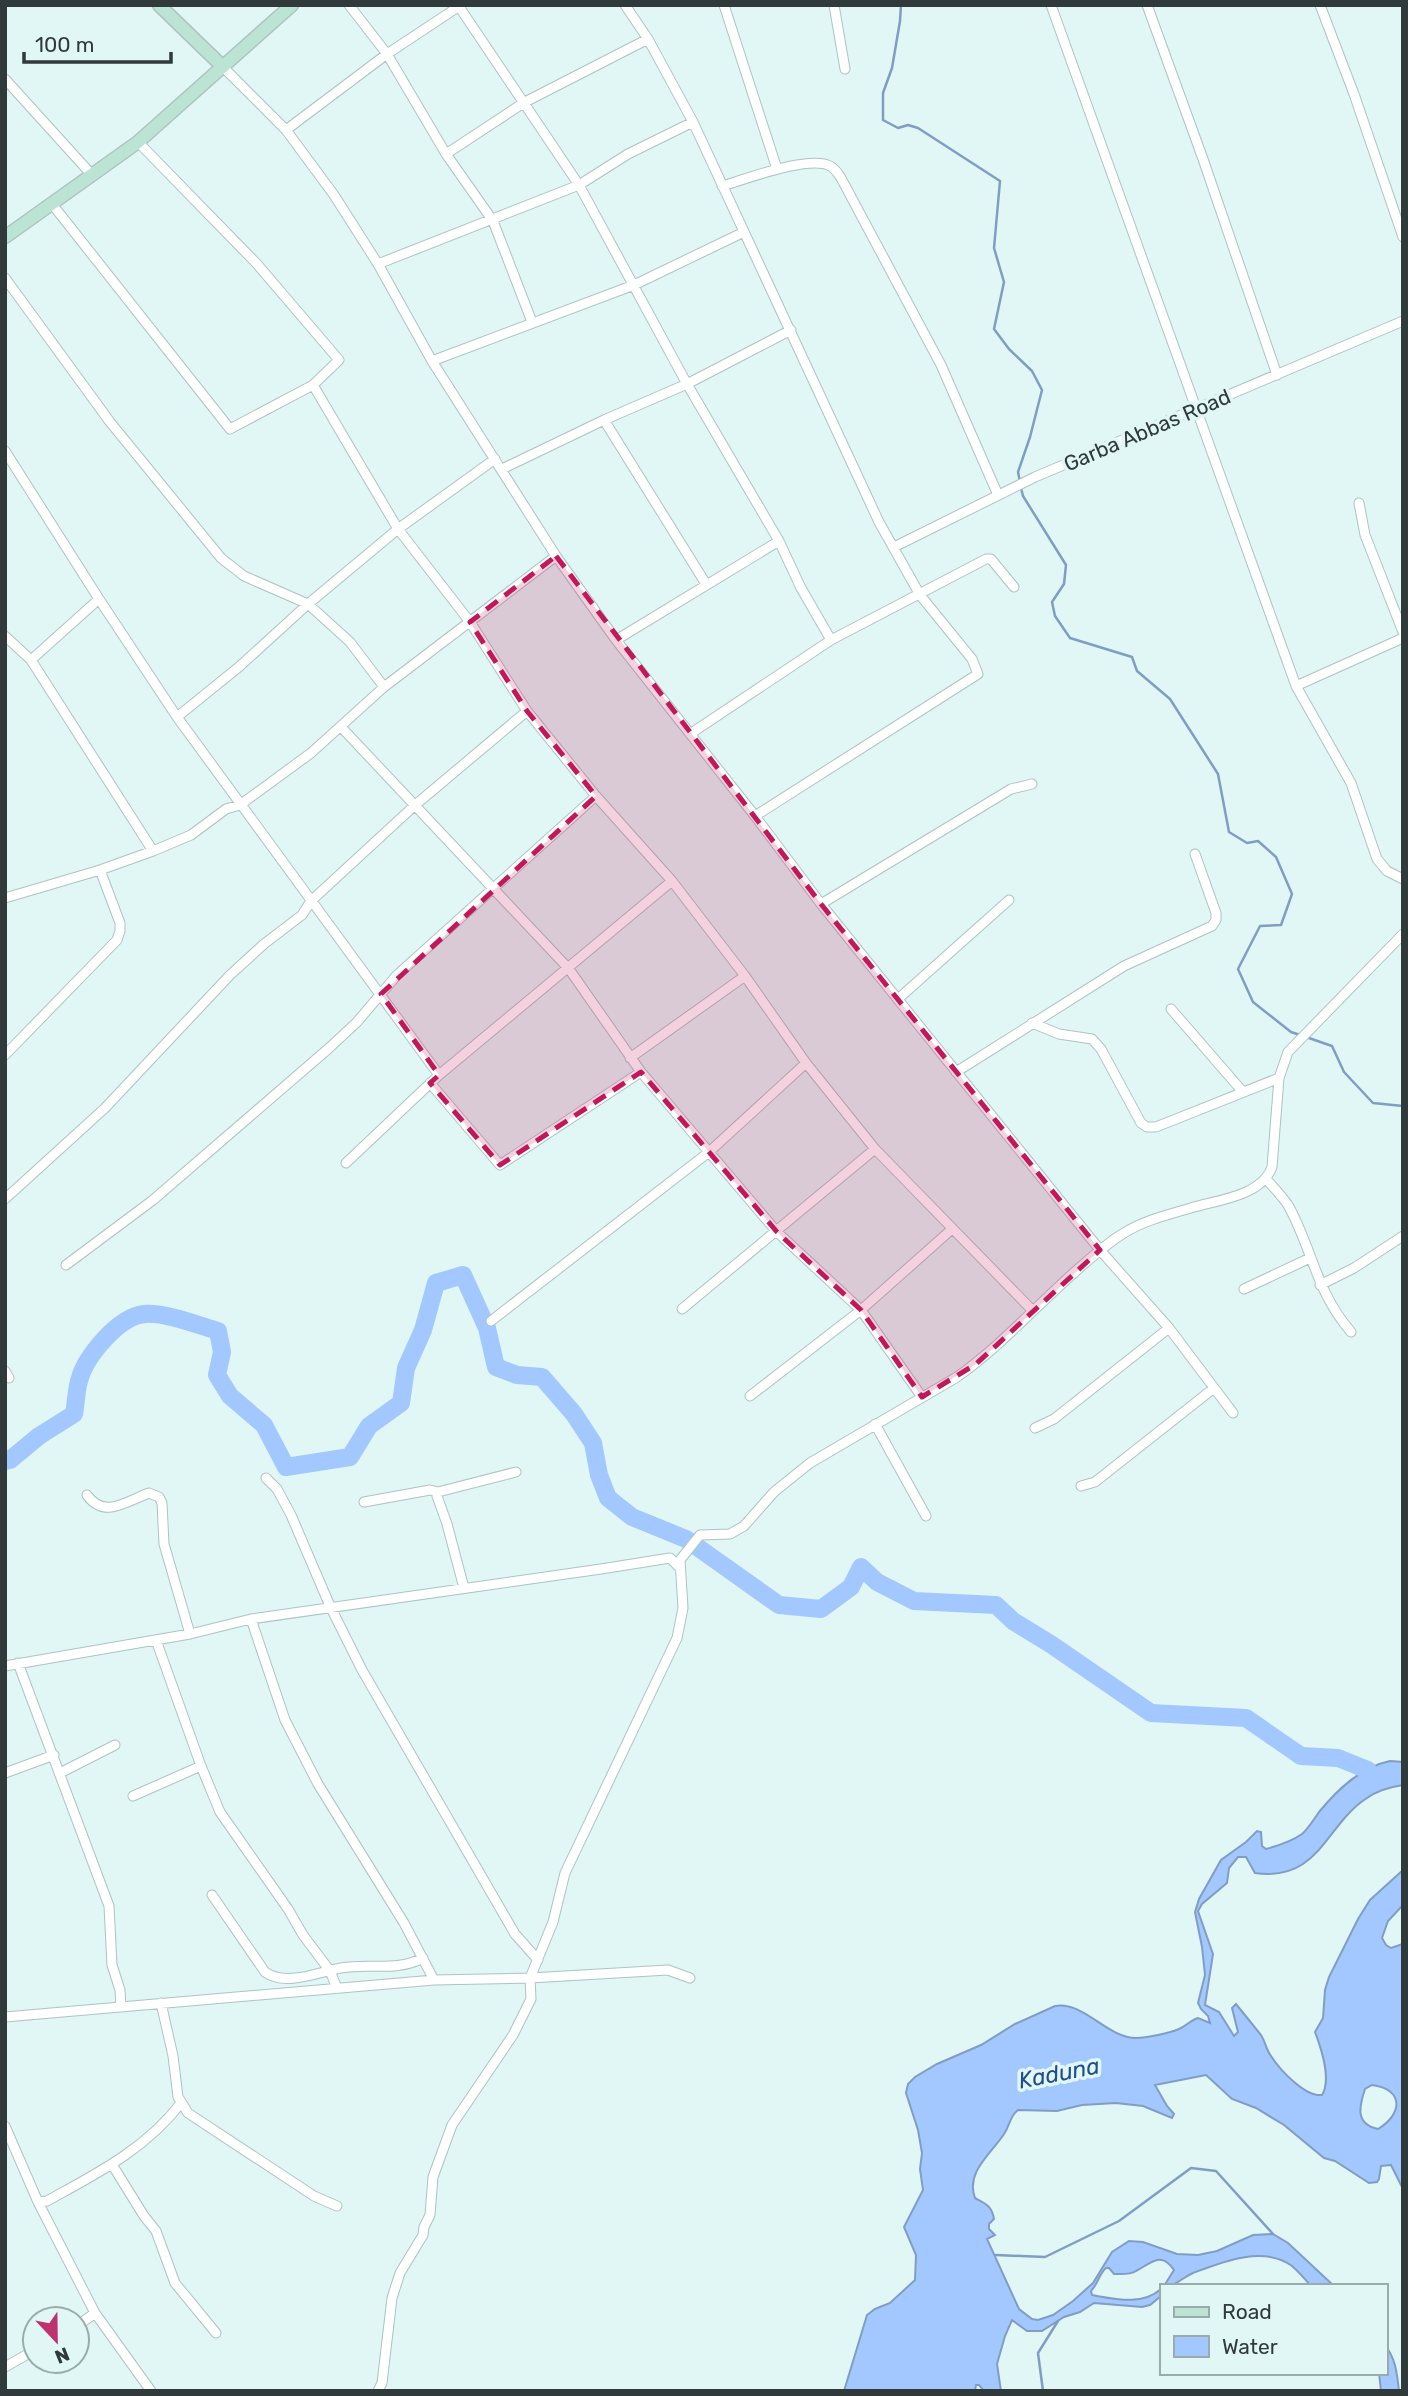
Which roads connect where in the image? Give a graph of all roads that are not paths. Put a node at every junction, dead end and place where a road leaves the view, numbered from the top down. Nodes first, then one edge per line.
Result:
1 (159, 5) edge
2 (292, 5) edge
3 (349, 5) edge
4 (625, 5) edge
5 (724, 5) edge
6 (834, 5) edge
7 (1051, 5) edge
8 (1147, 5) edge
9 (1320, 5) edge
10 (459, 6) edge
11 (648, 39) junction
12 (387, 54) junction
13 (223, 67) junction
14 (845, 69) dead end
15 (5, 79) edge
16 (525, 102) junction
17 (693, 122) junction
18 (286, 130) junction
19 (138, 142) junction
20 (446, 155) junction
21 (778, 169) junction
22 (93, 175) junction
23 (579, 185) junction
24 (722, 186) junction
25 (52, 204) junction
26 (493, 221) junction
27 (744, 232) junction
28 (5, 237) edge
29 (1403, 237) edge
30 (378, 264) junction
31 (5, 278) edge
32 (634, 285) junction
33 (1403, 321) edge
34 (532, 322) junction
35 (791, 330) junction
36 (432, 361) junction
37 (1277, 375) junction
38 (687, 384) junction
39 (313, 385) junction
40 (1197, 410) junction
41 (604, 420) junction
42 (5, 451) edge
43 (495, 458) junction
44 (502, 469) junction
45 (998, 495) junction
46 (1359, 503) dead end
47 (398, 529) junction
48 (779, 541) junction
49 (894, 547) junction
50 (556, 556) junction
51 (706, 584) junction
52 (1014, 587) dead end
53 (920, 595) junction
54 (99, 599) junction
55 (308, 604) junction
56 (470, 622) junction
57 (1403, 632) edge
58 (5, 636) edge
59 (1403, 638) edge
60 (615, 640) junction
61 (831, 640) junction
62 (31, 660) junction
63 (1296, 686) junction
64 (384, 687) junction
65 (527, 711) junction
66 (177, 717) junction
67 (342, 728) junction
68 (690, 734) junction
69 (1032, 784) dead end
70 (596, 796) junction
71 (240, 805) junction
72 (414, 806) junction
73 (755, 816) junction
74 (153, 850) junction
75 (1195, 854) dead end
76 (100, 870) junction
77 (1403, 878) edge
78 (672, 881) junction
79 (493, 889) junction
80 (5, 898) edge
81 (1009, 900) dead end
82 (311, 901) junction
83 (821, 904) junction
84 (1403, 934) edge
85 (569, 969) junction
86 (745, 976) junction
87 (381, 994) junction
88 (898, 999) junction
89 (1171, 1009) dead end
90 (1032, 1023) junction
91 (5, 1055) edge
92 (630, 1058) junction
93 (806, 1063) junction
94 (641, 1072) junction
95 (957, 1072) junction
96 (439, 1075) junction
97 (1279, 1078) junction
98 (430, 1083) junction
99 (1243, 1093) junction
100 (875, 1149) junction
101 (709, 1152) junction
102 (346, 1163) dead end
103 (1267, 1180) junction
104 (6, 1197) edge
105 (952, 1229) junction
106 (777, 1232) junction
107 (1403, 1236) edge
108 (1100, 1250) junction
109 (1310, 1258) junction
110 (66, 1265) dead end
111 (1320, 1285) junction
112 (1244, 1289) dead end
113 (682, 1309) dead end
114 (861, 1310) junction
115 (1032, 1311) junction
116 (491, 1321) dead end
117 (1169, 1328) junction
118 (1351, 1332) dead end
119 (1214, 1388) junction
120 (750, 1396) dead end
121 (922, 1397) junction
122 (1233, 1413) dead end
123 (875, 1424) junction
124 (1035, 1429) dead end
125 (516, 1472) dead end
126 (266, 1478) dead end
127 (1081, 1486) dead end
128 (438, 1492) junction
129 (87, 1495) dead end
130 (364, 1502) dead end
131 (926, 1516) dead end
132 (680, 1564) junction
133 (464, 1588) junction
134 (330, 1606) junction
135 (251, 1619) junction
136 (190, 1634) junction
137 (156, 1640) junction
138 (18, 1663) junction
139 (5, 1666) edge
140 (115, 1745) dead end
141 (54, 1755) junction
142 (201, 1766) junction
143 (5, 1773) edge
144 (60, 1773) junction
145 (133, 1796) dead end
146 (212, 1895) dead end
147 (423, 1958) junction
148 (538, 1960) junction
149 (330, 1970) junction
150 (530, 1978) junction
151 (690, 1978) dead end
152 (434, 1980) junction
153 (337, 1988) junction
154 (161, 2003) junction
155 (121, 2007) junction
156 (5, 2017) edge
157 (181, 2103) junction
158 (5, 2126) edge
159 (113, 2166) junction
160 (38, 2202) junction
161 (337, 2206) dead end
162 (95, 2313) junction
163 (91, 2316) edge
164 (216, 2333) dead end
165 (21, 2358) edge
166 (5, 2367) edge
167 (151, 2391) edge
168 (378, 2391) edge

1 - 13 street
2 - 13 street
3 - 12 street
4 - 11 street
5 - 21 street
6 - 14 street
7 - 40 street
8 - 37 street
9 - 29 street
10 - 12 street
10 - 16 street
11 - 16 street
11 - 17 street
12 - 18 street
12 - 20 street
13 - 18 street
13 - 19 street
15 - 22 street
16 - 20 street
16 - 23 street
17 - 23 street
17 - 24 street
18 - 30 street
19 - 22 street
19 - 39 street
20 - 26 street
21 - 24 street
21 - 45 street
22 - 25 street
23 - 26 street
23 - 32 street
24 - 27 street
25 - 28 street
25 - 39 street
26 - 30 street
26 - 34 street
27 - 32 street
27 - 35 street
30 - 36 street
31 - 55 street
32 - 34 street
32 - 38 street
33 - 37 street, Garba Abbas Road
34 - 36 street
35 - 38 street
35 - 49 street
36 - 43 street
37 - 40 street, Garba Abbas Road
38 - 41 street
38 - 48 street
39 - 47 street
40 - 45 street, Garba Abbas Road
40 - 63 street
41 - 44 street
41 - 51 street
42 - 54 street
43 - 44 street
43 - 47 street
44 - 50 street
45 - 49 street, Garba Abbas Road
46 - 57 street
47 - 55 street
47 - 56 street
48 - 51 street
48 - 61 street
49 - 53 street
50 - 56 street
50 - 60 street
51 - 60 street
52 - 53 street
53 - 61 street
53 - 73 street
54 - 62 street
54 - 66 street
55 - 64 street
55 - 66 street
56 - 64 street
56 - 65 street
58 - 62 street
59 - 63 street
60 - 68 street
61 - 68 street
62 - 74 street
63 - 77 street
64 - 67 street
65 - 70 street
65 - 72 street
66 - 71 street
67 - 71 street
67 - 72 street
68 - 73 street
69 - 83 street
70 - 78 street
70 - 79 street
71 - 74 street
71 - 82 street
72 - 79 street
72 - 82 street
73 - 83 street
74 - 76 street
75 - 90 street
76 - 80 street
76 - 91 street
78 - 85 street
78 - 86 street
79 - 85 street
79 - 87 street
81 - 88 street
82 - 87 street
82 - 104 street
83 - 88 street
84 - 97 street
85 - 92 street
85 - 96 street
86 - 92 street
86 - 93 street
87 - 96 street
87 - 110 street
88 - 95 street
89 - 99 street
90 - 95 street
90 - 99 street
92 - 94 street
93 - 100 street
93 - 101 street
94 - 98 street
94 - 101 street
95 - 108 street
96 - 98 street
97 - 99 street
97 - 103 street
98 - 102 street
100 - 105 street
100 - 106 street
101 - 106 street
101 - 116 street
103 - 108 street
103 - 109 street
105 - 114 street
105 - 115 street
106 - 113 street
106 - 114 street
107 - 111 street
108 - 115 street
108 - 117 street
109 - 111 street
109 - 112 street
111 - 118 street
114 - 120 street
114 - 121 street
115 - 121 street
117 - 119 street
117 - 124 street
119 - 122 street
119 - 127 street
121 - 123 street
123 - 131 street
123 - 132 street
125 - 128 street
126 - 134 street
128 - 130 street
128 - 133 street
129 - 136 street
132 - 133 street
132 - 148 street
133 - 134 street
134 - 135 street
134 - 148 street
135 - 136 street
135 - 147 street
136 - 137 street
137 - 138 street
137 - 142 street
138 - 139 street
138 - 141 street
140 - 144 street
141 - 143 street
141 - 144 street
142 - 145 street
142 - 149 street
144 - 155 street
146 - 149 street
147 - 149 street
147 - 152 street
148 - 150 street
149 - 153 street
150 - 151 street
150 - 152 street
150 - 168 street
152 - 153 street
153 - 154 street
154 - 155 street
154 - 157 street
155 - 156 street
157 - 159 street
157 - 161 street
158 - 160 street
159 - 160 street
159 - 164 street
160 - 162 street
162 - 163 street
162 - 167 street
165 - 166 street

